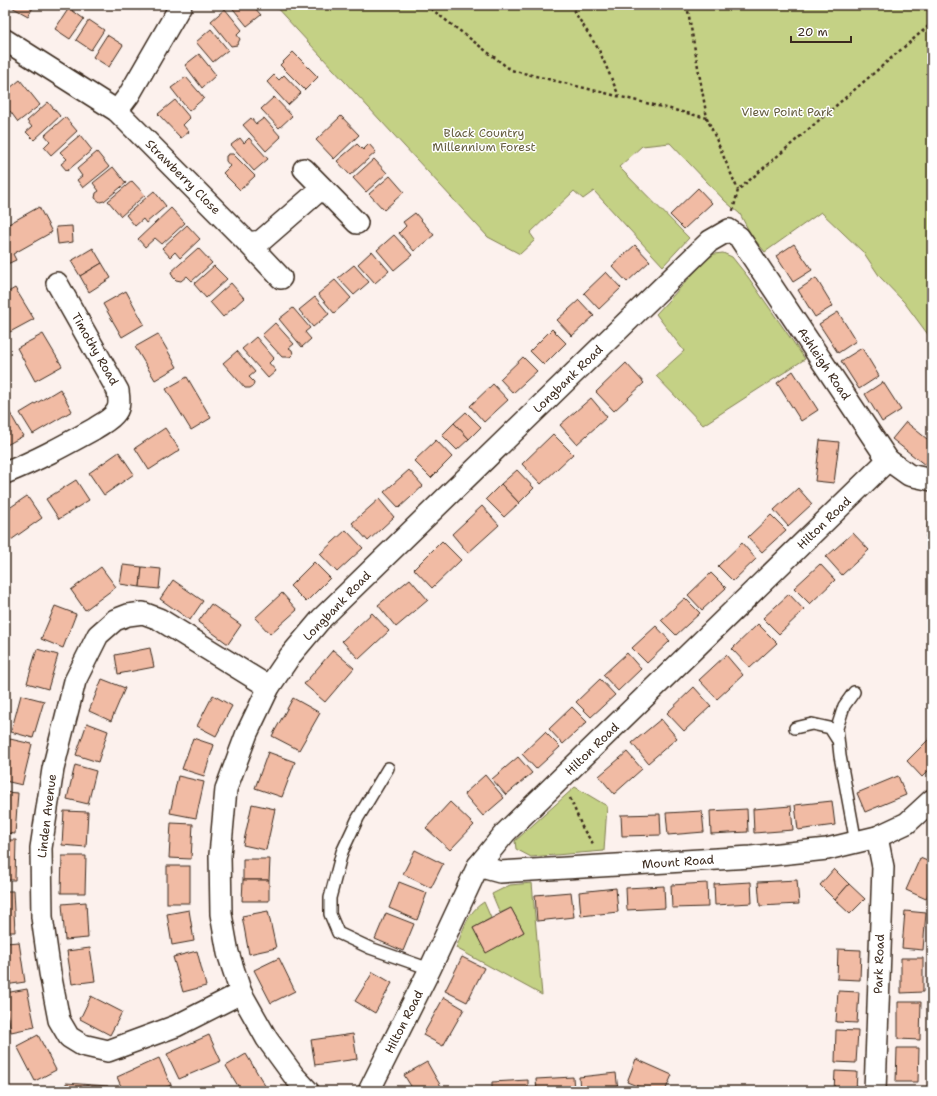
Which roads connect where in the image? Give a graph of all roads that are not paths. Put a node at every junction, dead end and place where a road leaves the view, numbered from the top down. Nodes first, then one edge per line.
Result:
1 (181, 5) edge
2 (5, 40) edge
3 (117, 111) junction
4 (304, 169) dead end
5 (322, 188) junction
6 (357, 223) dead end
7 (729, 230) joint
8 (248, 243) junction
9 (281, 278) dead end
10 (57, 283) dead end
11 (888, 460) junction
12 (5, 473) edge
13 (932, 480) edge
14 (269, 687) junction
15 (854, 692) dead end
16 (795, 728) dead end
17 (839, 742) junction
18 (388, 768) dead end
19 (932, 800) edge
20 (877, 837) junction
21 (856, 843) junction
22 (478, 866) junction
23 (430, 970) junction
24 (241, 993) junction
25 (308, 1091) edge
26 (369, 1091) edge
27 (874, 1091) edge

1 - 3 street
2 - 3 street, Strawberry Close
3 - 8 street, Strawberry Close
4 - 5 street
5 - 6 street
5 - 8 street
7 - 11 street, Ashleigh Road
7 - 14 street, Longbank Road
8 - 9 street, Strawberry Close
10 - 12 street, Timothy Road
11 - 13 street, Ashleigh Road
11 - 22 street, Hilton Road
14 - 24 street, Longbank Road
14 - 24 street, Linden Avenue
15 - 17 lane
16 - 17 lane
17 - 21 lane
18 - 23 lane
19 - 20 street, Mount Road
20 - 21 street, Mount Road
20 - 27 street, Park Road
21 - 22 street, Mount Road
22 - 23 street, Hilton Road
23 - 26 street, Hilton Road
24 - 25 street, Longbank Road

